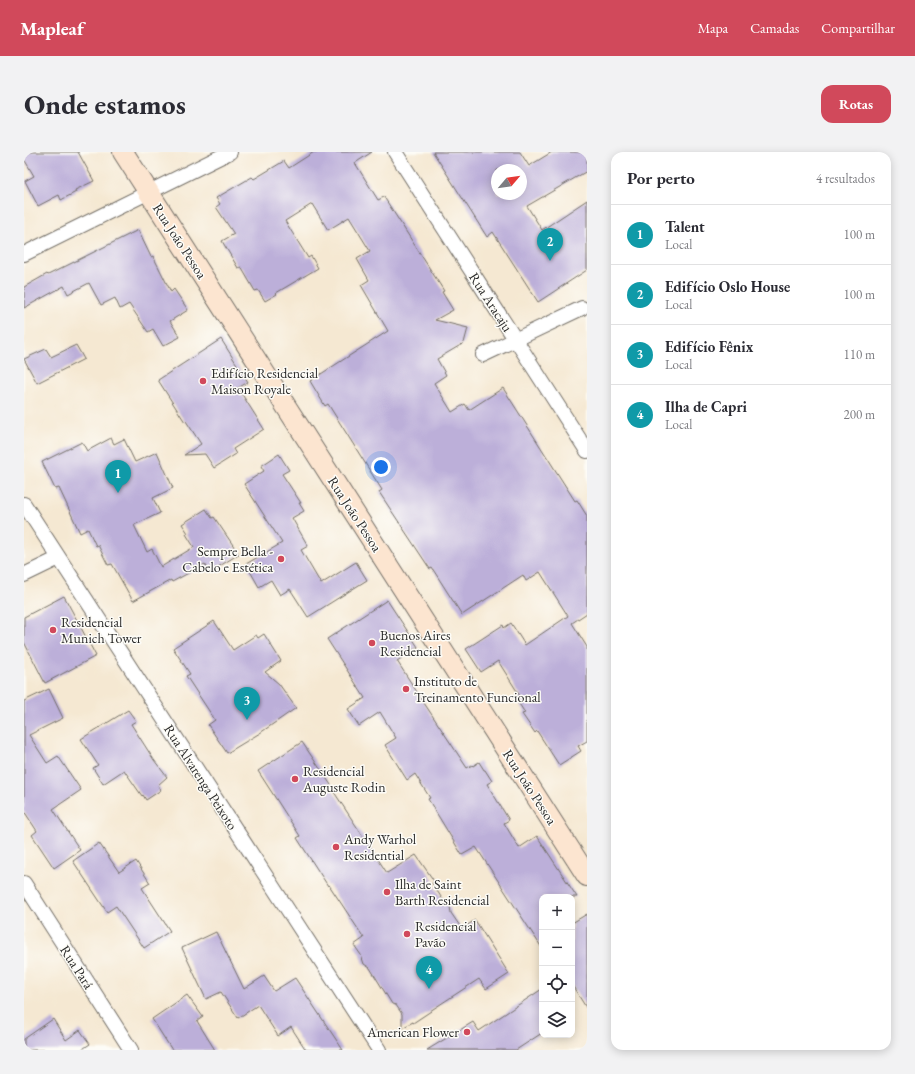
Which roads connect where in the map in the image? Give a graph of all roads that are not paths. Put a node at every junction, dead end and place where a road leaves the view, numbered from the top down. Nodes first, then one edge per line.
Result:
1 (123, 152) edge
2 (230, 152) edge
3 (395, 152) edge
4 (148, 192) junction
5 (24, 254) edge
6 (582, 308) dead end
7 (515, 340) junction
8 (484, 355) dead end
9 (587, 451) edge
10 (24, 504) edge
11 (59, 558) junction
12 (24, 574) edge
13 (587, 876) edge
14 (24, 883) edge
15 (131, 1050) edge
16 (378, 1050) edge

1 - 4 street, Rua João Pessoa
2 - 4 street
3 - 7 street, Rua Aracaju
4 - 5 street
4 - 13 street, Rua João Pessoa
6 - 7 street
7 - 8 street
7 - 9 street, Rua Aracaju
10 - 11 street, Rua Alvarenga Peixoto
11 - 12 street
11 - 16 street, Rua Alvarenga Peixoto
14 - 15 street, Rua Pará

